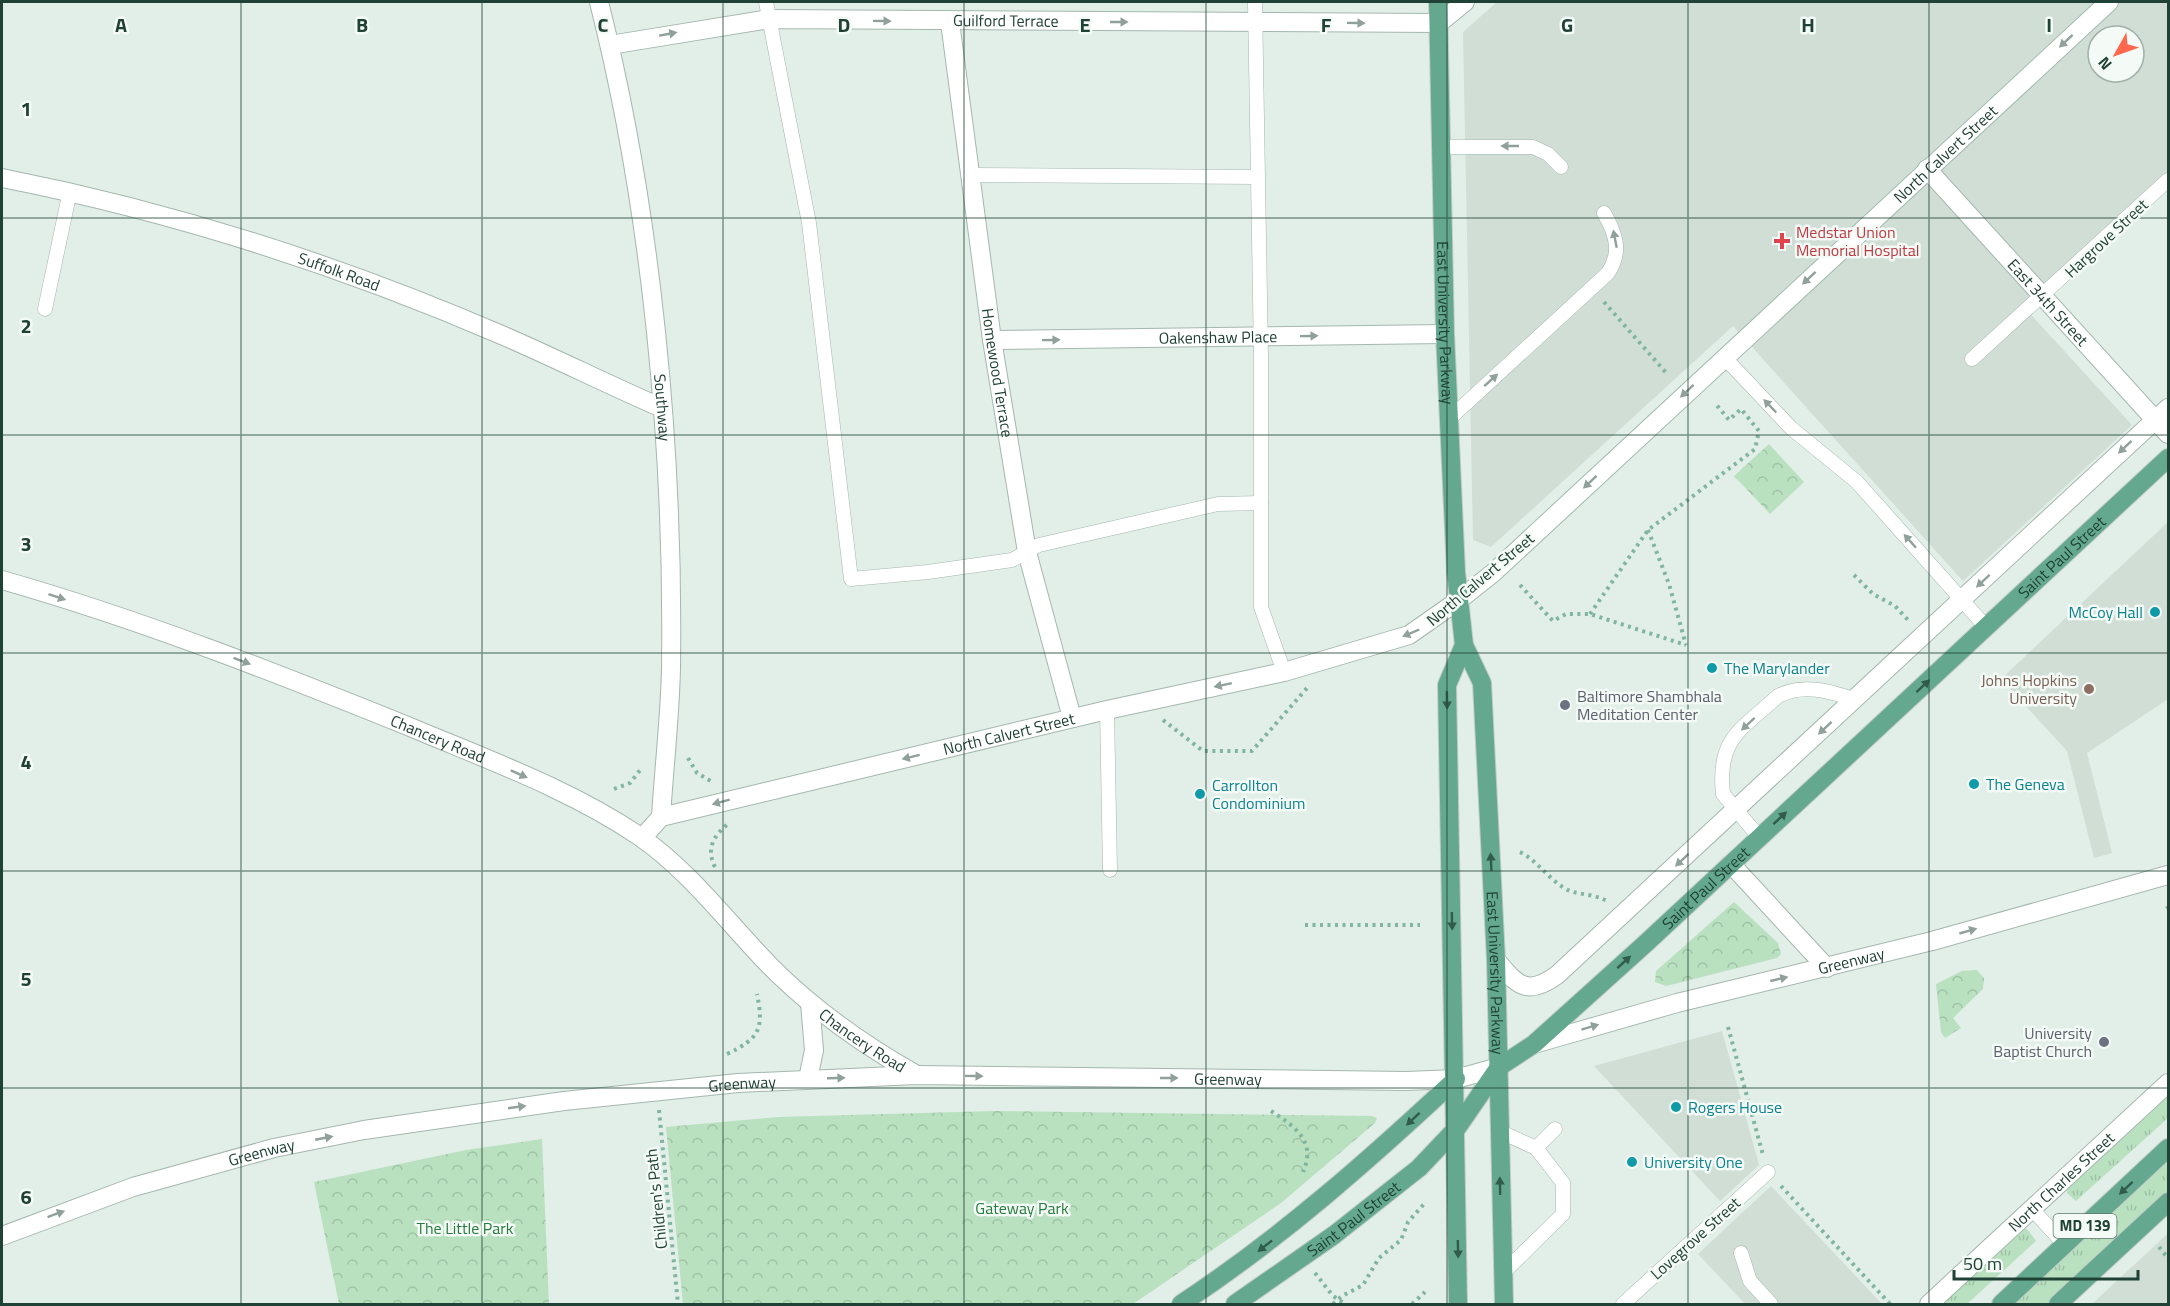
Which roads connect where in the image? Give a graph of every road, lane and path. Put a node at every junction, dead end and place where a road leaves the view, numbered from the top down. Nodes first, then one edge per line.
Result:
1 (599, 2) edge
2 (1255, 2) edge
3 (1438, 2) edge
4 (1465, 2) edge
5 (2109, 2) edge
6 (768, 10) edge
7 (950, 22) junction
8 (1256, 22) junction
9 (1439, 23) junction
10 (610, 45) junction
11 (1442, 147) junction
12 (1562, 167) dead end
13 (1927, 169) junction
14 (971, 175) junction
15 (1257, 177) junction
16 (2, 178) edge
17 (2169, 180) edge
18 (70, 191) junction
19 (1604, 213) dead end
20 (2043, 296) junction
21 (1604, 302) dead end
22 (45, 309) dead end
23 (1445, 334) junction
24 (1260, 337) junction
25 (992, 340) junction
26 (1724, 357) junction
27 (1972, 359) dead end
28 (1668, 375) dead end
29 (1715, 404) dead end
30 (662, 408) junction
31 (2162, 414) edge
32 (1448, 420) junction
33 (2169, 434) edge
34 (2169, 458) edge
35 (1262, 503) junction
36 (1648, 530) junction
37 (1026, 552) junction
38 (1854, 575) dead end
39 (2, 580) edge
40 (1520, 585) dead end
41 (1459, 600) junction
42 (1963, 600) junction
43 (1590, 614) junction
44 (1908, 621) dead end
45 (1986, 627) junction
46 (1464, 645) junction
47 (1284, 672) junction
48 (1313, 680) dead end
49 (1856, 700) junction
50 (1107, 710) junction
51 (1155, 717) dead end
52 (1072, 718) junction
53 (688, 758) dead end
54 (641, 769) dead end
55 (715, 783) dead end
56 (614, 789) dead end
57 (1735, 811) junction
58 (661, 817) junction
59 (728, 824) dead end
60 (1759, 837) junction
61 (642, 838) junction
62 (1520, 852) dead end
63 (1731, 864) junction
64 (715, 867) dead end
65 (1110, 870) dead end
66 (2169, 875) edge
67 (1608, 902) dead end
68 (1305, 925) dead end
69 (1420, 926) dead end
70 (1496, 960) junction
71 (1827, 968) junction
72 (757, 994) dead end
73 (810, 1003) junction
74 (1728, 1027) dead end
75 (1534, 1044) junction
76 (727, 1054) dead end
77 (1499, 1067) junction
78 (916, 1075) junction
79 (808, 1079) junction
80 (1456, 1079) junction
81 (2169, 1083) edge
82 (658, 1091) junction
83 (1271, 1111) dead end
84 (1456, 1128) junction
85 (1554, 1129) dead end
86 (1499, 1131) junction
87 (1536, 1148) junction
88 (2169, 1148) edge
89 (1303, 1172) dead end
90 (1768, 1173) junction
91 (2169, 1202) edge
92 (1424, 1204) dead end
93 (2032, 1209) junction
94 (2, 1236) edge
95 (2065, 1245) junction
96 (2159, 1247) dead end
97 (1741, 1253) dead end
98 (2169, 1258) edge
99 (1315, 1272) dead end
100 (1503, 1273) junction
101 (1425, 1292) dead end
102 (1338, 1299) junction
103 (678, 1305) edge
104 (1181, 1305) edge
105 (1235, 1305) edge
106 (1333, 1305) edge
107 (1345, 1305) edge
108 (1412, 1305) edge
109 (1458, 1305) edge
110 (1504, 1305) edge
111 (1623, 1305) edge
112 (1771, 1305) edge
113 (1890, 1305) edge
114 (1929, 1305) edge
115 (2001, 1305) edge
116 (2058, 1305) edge

1 - 10 street, Southway
2 - 8 lane
3 - 9 main road, East University Parkway
4 - 9 street
5 -> 13 street, North Calvert Street
6 -> 7 street, Guilford Terrace
10 -> 6 street, Guilford Terrace
6 - 37 lane
7 -> 8 street, Guilford Terrace
7 - 14 street, Homewood Terrace
8 -> 9 street, Guilford Terrace
8 - 15 lane
9 - 11 main road, East University Parkway
10 - 30 street, Southway
12 -> 11 lane
11 - 23 main road, East University Parkway
13 - 20 street, East 34th Street
13 -> 26 street, North Calvert Street
14 - 15 lane
14 - 25 street, Homewood Terrace
15 - 24 lane
16 - 18 street, Suffolk Road
17 - 20 lane, Hargrove Street
18 - 22 lane
18 - 30 street, Suffolk Road
32 -> 19 lane
20 - 27 lane, Hargrove Street
20 - 31 street, East 34th Street
21 - 28 path
24 -> 23 street, Oakenshaw Place
23 - 32 main road, East University Parkway
25 -> 24 street, Oakenshaw Place
24 - 35 lane
25 - 37 street, Homewood Terrace
26 -> 41 street, North Calvert Street
42 -> 26 lane
29 - 36 path
30 - 58 street, Southway
31 - 33 street, East 34th Street
31 -> 42 street
32 - 41 main road, East University Parkway
34 - 45 main road, Saint Paul Street
35 - 37 lane
35 - 47 lane
36 - 43 path
36 - 43 path
37 - 52 street, Homewood Terrace
38 - 44 path
39 -> 61 street, Chancery Road
40 - 43 path
41 - 46 main road, East University Parkway
41 -> 47 street, North Calvert Street
42 - 45 lane
42 - 49 street
60 -> 45 main road, Saint Paul Street
70 -> 46 main road, East University Parkway
46 -> 80 main road, East University Parkway
47 -> 50 street, North Calvert Street
48 - 51 path
49 -> 57 street
49 -> 57 lane
50 - 52 street, North Calvert Street
50 - 65 lane
52 -> 58 street, North Calvert Street
53 - 55 path
54 - 56 path
57 - 60 lane
57 -> 70 street
58 - 61 street
59 - 64 path
60 - 63 main road, Saint Paul Street
61 - 73 street, Chancery Road
62 - 67 path
63 - 71 street
75 -> 63 main road, Saint Paul Street
71 -> 66 street, Greenway
68 - 69 path
70 - 77 main road, East University Parkway
75 -> 71 street, Greenway
72 - 76 path
73 - 78 street, Chancery Road
73 - 79 street, Chancery Road
74 - 90 path
75 - 77 main road, Saint Paul Street
77 - 80 street, Greenway
77 - 84 main road, Saint Paul Street
77 - 86 main road, East University Parkway
79 -> 78 street, Greenway
78 -> 80 street, Greenway
79 - 82 street, Greenway
80 - 84 main road, East University Parkway
80 -> 104 main road, Saint Paul Street
81 - 93 street, North Charles Street
94 -> 82 street, Greenway
82 - 103 path, Children's Path
83 - 89 path
84 - 105 main road, Saint Paul Street
84 -> 109 main road, East University Parkway
85 - 87 lane
86 - 87 lane
100 -> 86 main road, East University Parkway
87 - 100 lane
88 -> 95 main road, MD 139
90 - 111 lane, Lovegrove Street
90 - 113 path
91 - 116 main road, MD 139
92 - 102 path
93 - 95 lane
93 - 114 street, North Charles Street
95 - 115 main road, MD 139
96 - 98 path
97 - 112 lane
99 - 102 path
100 - 110 main road, East University Parkway
101 - 108 path
102 - 106 path
102 - 107 path

